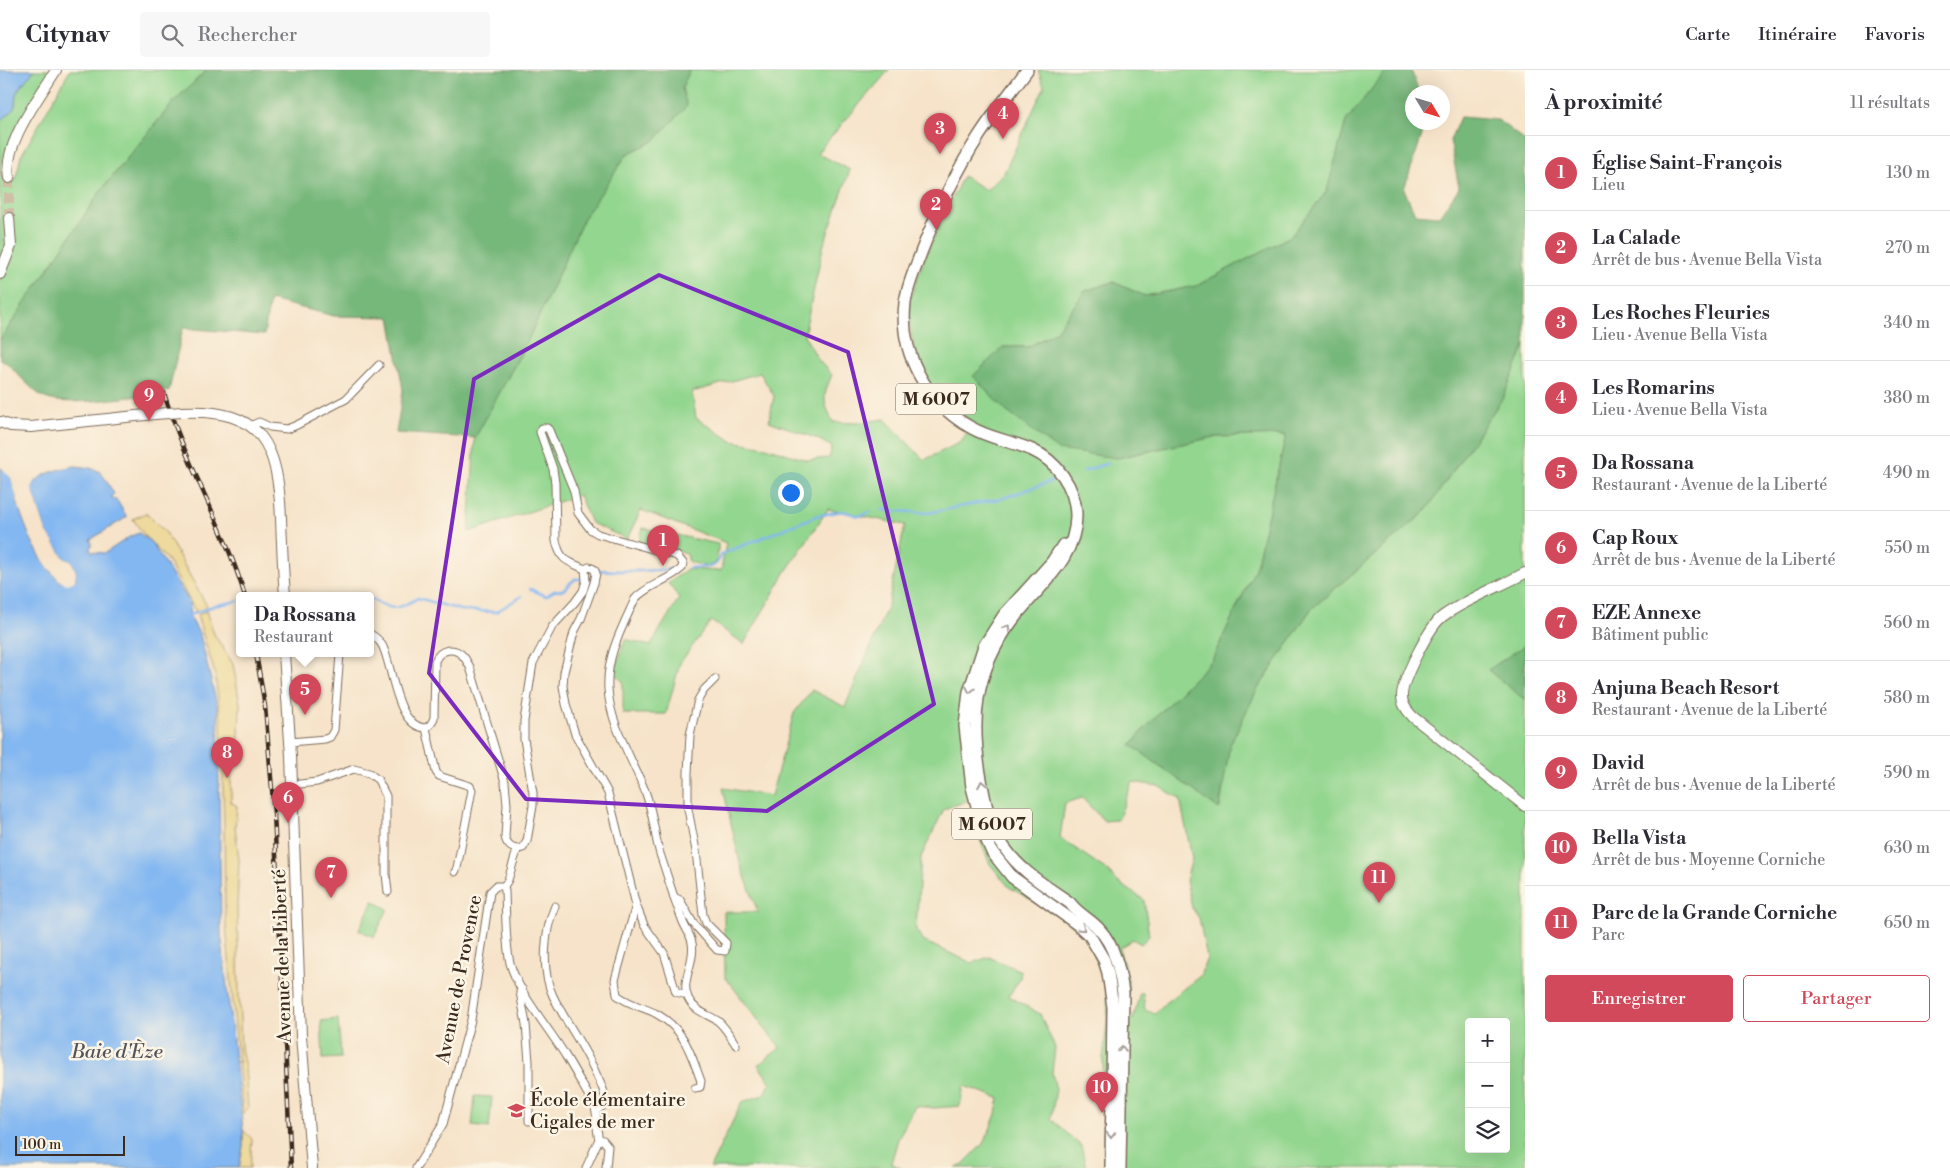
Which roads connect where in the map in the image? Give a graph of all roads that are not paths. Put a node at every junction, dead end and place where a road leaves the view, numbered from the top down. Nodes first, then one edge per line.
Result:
1 (56, 70) edge
2 (1027, 70) edge
3 (9, 178) tunnel mouth
4 (8, 218) tunnel mouth
5 (0, 274) edge
6 (379, 365) dead end
7 (0, 422) edge
8 (250, 426) junction
9 (1053, 465) junction
10 (585, 569) junction
11 (1525, 573) edge
12 (284, 592) edge
13 (374, 637) edge
14 (284, 657) edge
15 (289, 657) edge
16 (340, 657) edge
17 (714, 679) dead end
18 (426, 728) junction
19 (290, 742) junction
20 (292, 785) junction
21 (1525, 806) edge
22 (986, 808) junction
23 (517, 850) junction
24 (455, 872) dead end
25 (504, 886) junction
26 (388, 892) dead end
27 (1033, 893) junction
28 (674, 897) junction
29 (636, 905) junction
30 (555, 906) dead end
31 (1074, 908) junction
32 (522, 989) junction
33 (687, 996) junction
34 (736, 1045) dead end
35 (694, 1088) dead end
36 (597, 1112) junction
37 (529, 1121) dead end
38 (599, 1139) junction
39 (312, 1168) edge
40 (416, 1168) edge
41 (586, 1168) edge
42 (606, 1168) edge
43 (1110, 1168) edge
44 (1120, 1168) edge

1 - 3 main road
2 - 9 main road, M 6007
4 - 5 main road
6 - 8 street
7 - 8 main road, bridge
8 - 12 main road
22 -> 9 main road, M 6007
9 -> 27 main road, M 6007
10 - 23 street, Avenue de Provence
10 - 28 street
10 - 29 street
11 - 21 main road
13 - 18 street
14 - 19 main road, Avenue de la Liberté
15 - 19 main road, Avenue de la Liberté
16 - 19 street
17 - 28 street
18 - 23 street
18 - 24 street
19 - 20 main road, Avenue de la Liberté
20 - 26 street
20 - 39 main road, Avenue de la Liberté
22 - 27 main road
22 - 31 main road, M 6007
23 - 25 street, Avenue de Provence
25 - 32 street, Avenue de Provence
25 - 40 street, Avenue de Provence
27 - 31 main road
27 -> 43 main road, M 6007
28 - 33 street
29 - 33 street
29 - 35 street
30 - 36 street
44 -> 31 main road, M 6007
32 - 36 street, Avenue de Provence
32 - 37 street
33 - 34 street
36 - 38 street
38 - 41 street
38 - 42 street

